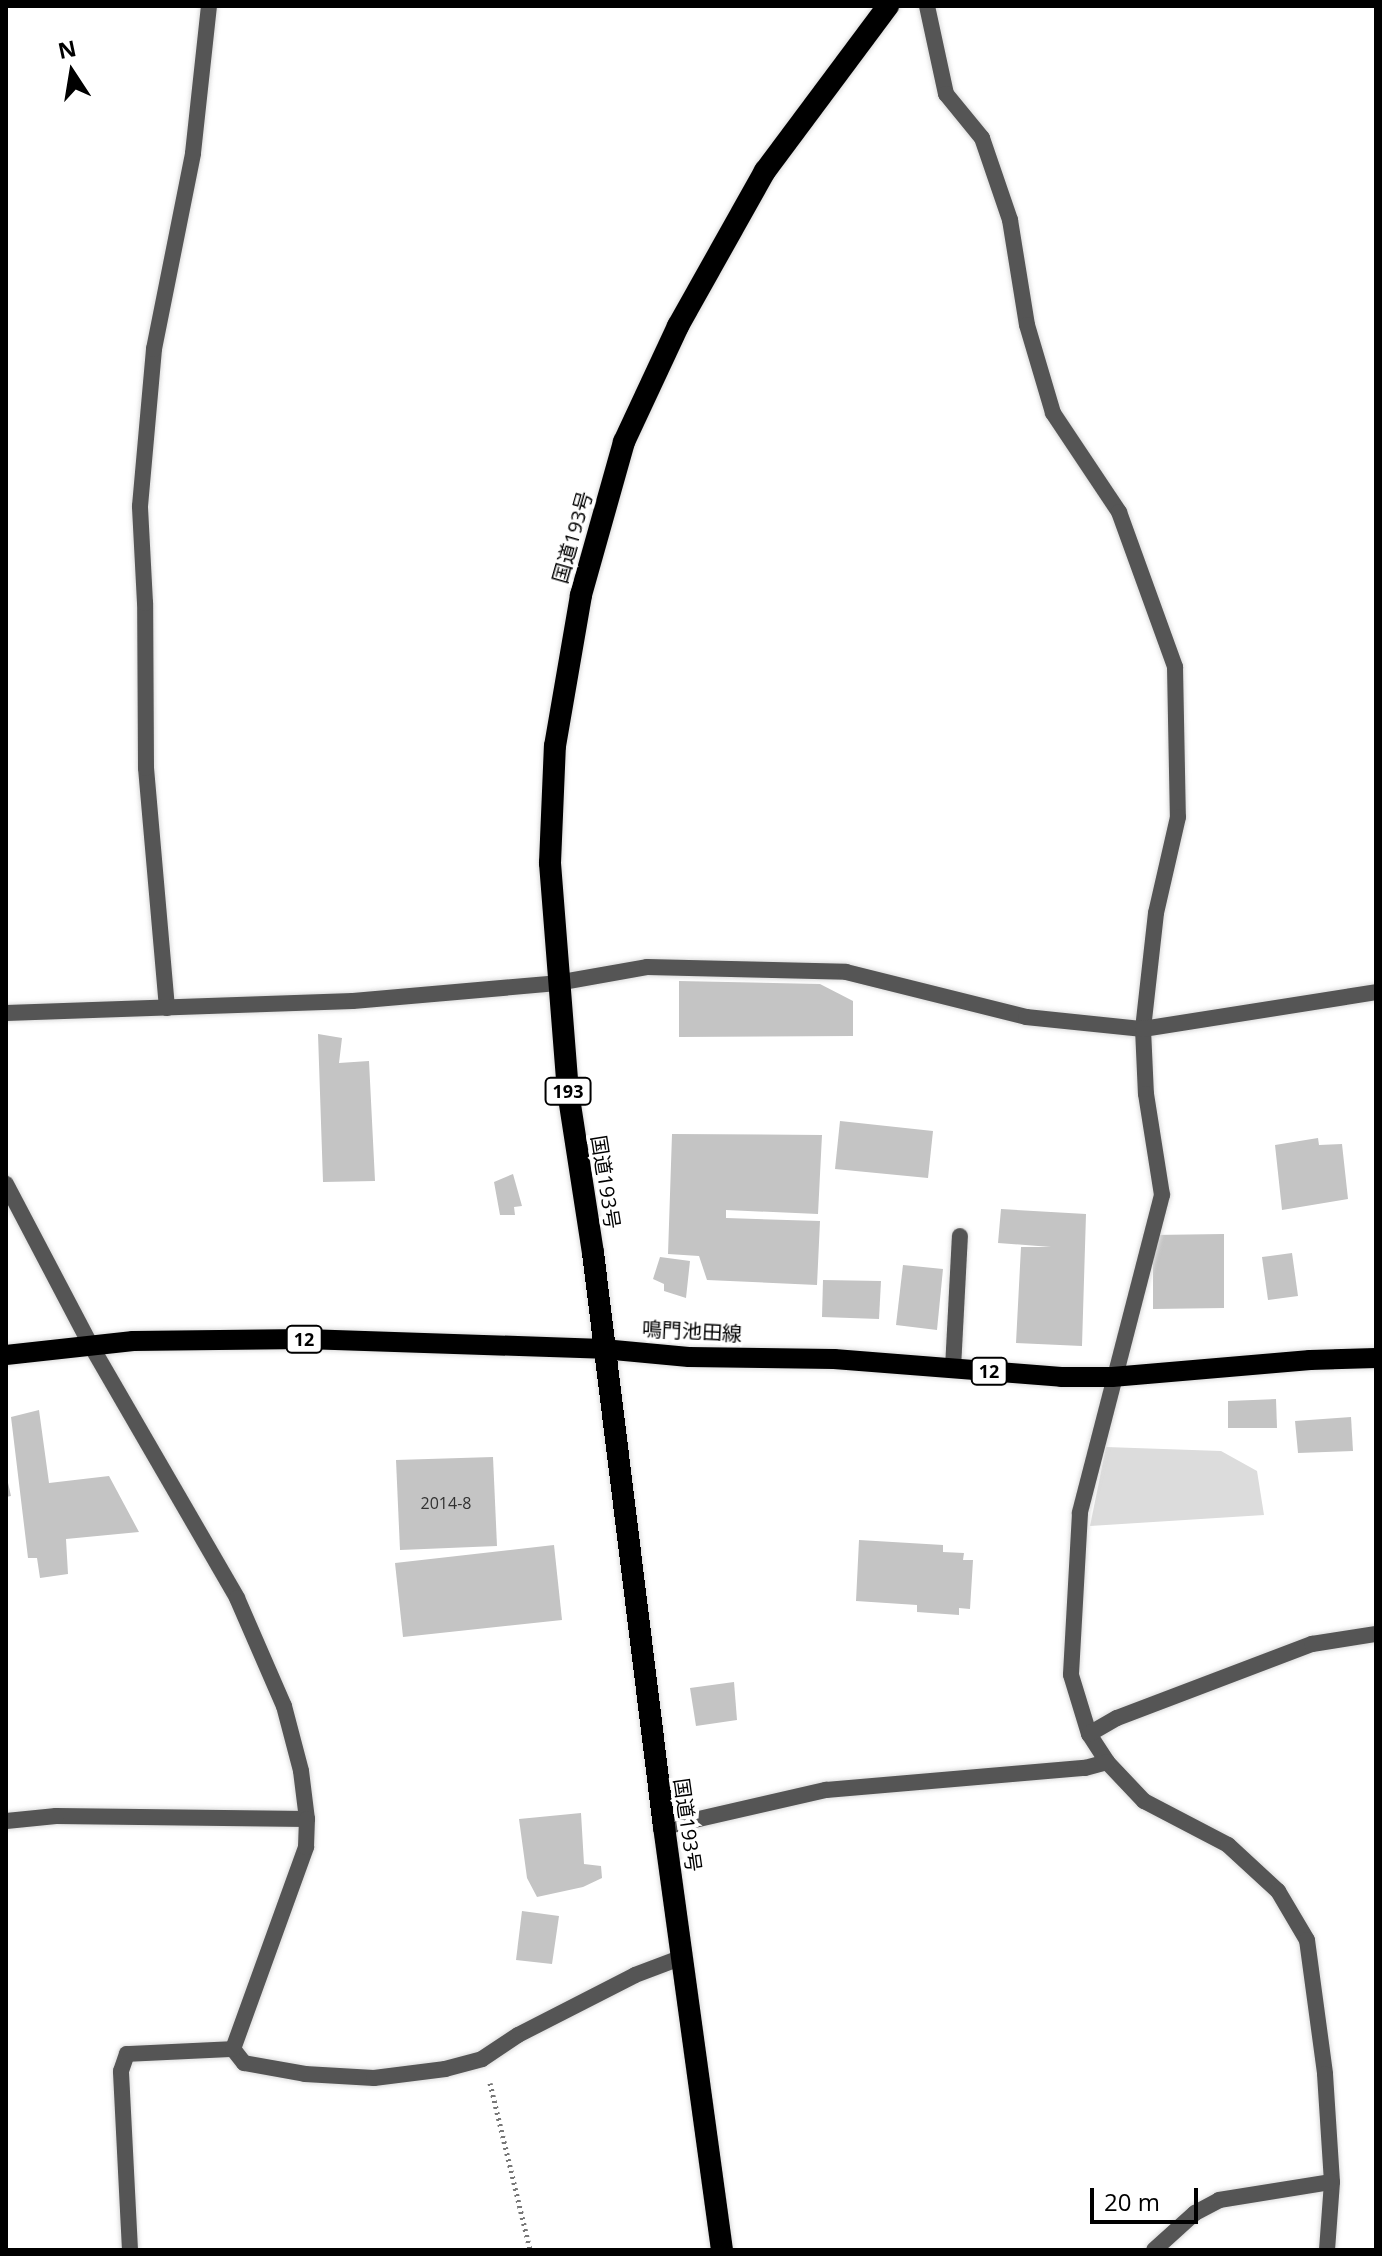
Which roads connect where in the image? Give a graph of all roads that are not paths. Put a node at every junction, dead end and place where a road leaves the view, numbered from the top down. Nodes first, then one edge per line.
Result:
1 (209, 6) edge
2 (888, 6) edge
3 (927, 6) edge
4 (557, 983) junction
5 (1376, 992) edge
6 (167, 1008) junction
7 (6, 1013) edge
8 (1143, 1029) junction
9 (6, 1184) edge
10 (960, 1236) dead end
11 (90, 1344) junction
12 (603, 1349) junction
13 (6, 1355) edge
14 (1376, 1358) edge
15 (953, 1368) junction
16 (1112, 1377) junction
17 (1376, 1634) edge
18 (1089, 1734) junction
19 (1107, 1762) junction
20 (307, 1819) junction
21 (6, 1821) edge
22 (664, 1827) junction
23 (683, 1957) junction
24 (233, 2049) junction
25 (1332, 2182) junction
26 (130, 2250) edge
27 (722, 2250) edge
28 (1154, 2250) edge
29 (1327, 2250) edge

1 - 6 street
2 - 4 highway, 国道193号 / 193
3 - 8 street
4 - 6 street
4 - 8 street
4 - 12 highway, 国道193号 / 193
5 - 8 street
6 - 7 street
8 - 16 street
9 - 11 street
10 - 15 street
11 - 12 main road, 鳴門池田線 / 12
11 - 13 main road, 鳴門池田線 / 12
11 - 20 street
12 - 15 main road, 鳴門池田線 / 12
12 - 22 highway, 国道193号 / 193
14 - 16 main road, 鳴門池田線 / 12
15 - 16 main road, 鳴門池田線 / 12
16 - 18 street
17 - 18 street
18 - 19 street
19 - 22 street
19 - 25 street
20 - 21 street
20 - 24 street
22 - 23 highway, 国道193号 / 193
23 - 24 street
23 - 27 highway, 国道193号 / 193
24 - 26 street
25 - 28 street
25 - 29 street

